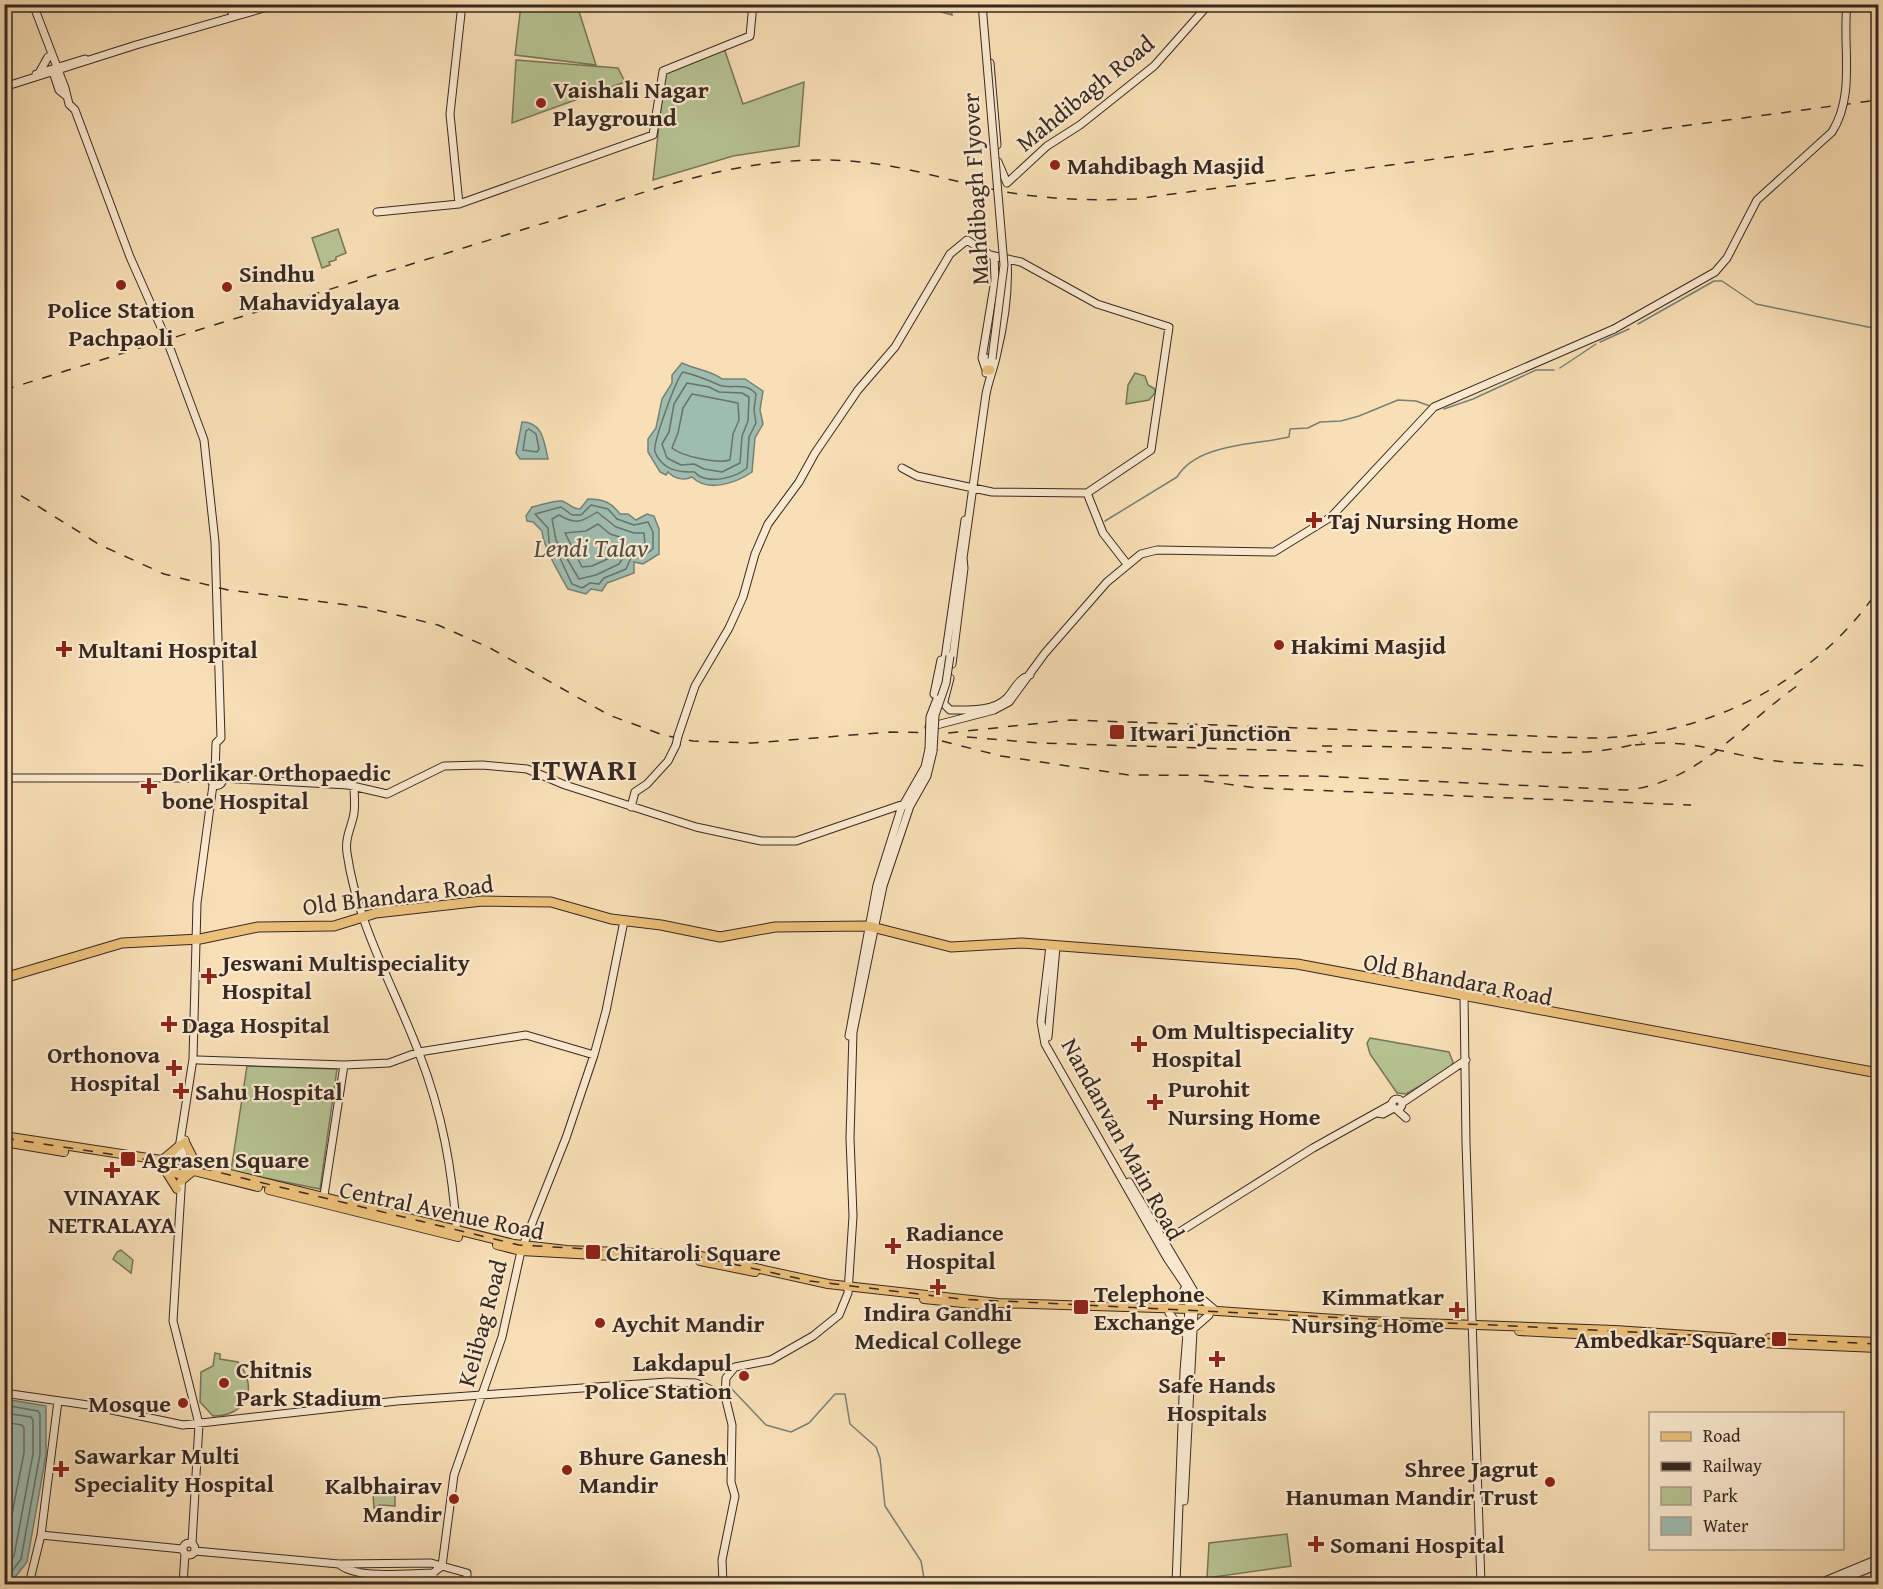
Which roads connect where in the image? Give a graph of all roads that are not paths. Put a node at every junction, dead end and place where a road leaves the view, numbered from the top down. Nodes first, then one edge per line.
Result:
1 (32, 4) edge
2 (230, 4) edge
3 (278, 4) edge
4 (462, 4) edge
5 (753, 4) edge
6 (981, 4) edge
7 (1209, 4) edge
8 (1847, 4) edge
9 (233, 17) junction
10 (49, 56) junction
11 (69, 65) junction
12 (55, 70) junction
13 (39, 73) junction
14 (32, 78) junction
15 (64, 84) junction
16 (4, 87) edge
17 (65, 95) junction
18 (69, 104) junction
19 (73, 114) dead end
20 (459, 204) junction
21 (377, 212) dead end
22 (994, 256) junction
23 (1007, 259) junction
24 (988, 370) junction
25 (902, 468) dead end
26 (972, 487) junction
27 (1087, 493) junction
28 (961, 560) junction
29 (1127, 564) junction
30 (1028, 677) junction
31 (944, 701) junction
32 (932, 726) junction
33 (4, 780) edge
34 (216, 780) junction
35 (354, 787) junction
36 (909, 801) junction
37 (631, 806) junction
38 (363, 917) junction
39 (624, 921) junction
40 (871, 927) junction
41 (198, 939) junction
42 (1053, 948) junction
43 (197, 968) junction
44 (4, 978) edge
45 (1466, 998) junction
46 (1545, 1013) junction
47 (418, 1052) junction
48 (594, 1055) junction
49 (198, 1060) junction
50 (1465, 1061) junction
51 (344, 1065) junction
52 (1878, 1074) edge
53 (1878, 1079) edge
54 (4, 1136) edge
55 (4, 1142) edge
56 (182, 1143) junction
57 (162, 1163) junction
58 (182, 1170) junction
59 (327, 1201) junction
60 (457, 1234) junction
61 (1162, 1243) junction
62 (522, 1248) junction
63 (1186, 1286) junction
64 (846, 1290) junction
65 (1194, 1293) junction
66 (1168, 1310) junction
67 (1192, 1311) junction
68 (1212, 1313) junction
69 (1475, 1326) junction
70 (1193, 1329) junction
71 (1187, 1336) junction
72 (1735, 1340) junction
73 (1878, 1342) edge
74 (1878, 1348) edge
75 (4, 1393) edge
76 (484, 1393) junction
77 (725, 1396) junction
78 (58, 1401) junction
79 (198, 1424) junction
80 (41, 1535) junction
81 (188, 1549) junction
82 (1878, 1560) edge
83 (339, 1564) junction
84 (1878, 1565) edge
85 (442, 1566) junction
86 (433, 1573) junction
87 (28, 1584) edge
88 (185, 1584) edge
89 (433, 1584) edge
90 (467, 1584) edge
91 (723, 1584) edge
92 (1178, 1584) edge
93 (1483, 1584) edge
94 (1808, 1584) edge
95 (1830, 1584) edge

1 - 10 street
2 - 9 street
3 - 9 street
4 - 20 street
5 - 20 street
6 - 7 street, Mahdibagh Road
6 - 24 street, Mahdibagh Flyover, bridge
8 - 29 street, bridge
9 - 11 street
10 - 11 street
10 - 12 street
10 - 13 street
11 - 12 street
11 - 15 street
12 - 13 street
12 - 14 street
12 - 15 street
12 - 17 street
13 - 14 street
14 - 16 street
15 - 17 street
17 - 18 street
18 - 19 street
18 - 34 street
20 - 21 street
22 - 23 street
22 - 24 street
22 - 37 street, bridge
23 - 24 street
23 - 27 street
24 - 26 street
25 - 26 street
26 - 27 street
26 - 28 street
27 - 29 street
28 - 31 street
28 - 31 street
28 - 32 street, bridge
29 - 30 street
30 - 31 street
30 - 32 street
32 - 36 street, bridge
33 - 34 street
34 - 35 street
34 - 41 street
35 - 37 street
35 - 38 street
36 - 37 street
36 - 40 street
38 - 39 highway, Old Bhandara Road
38 - 41 highway, Old Bhandara Road
38 - 47 street
39 - 40 highway, Old Bhandara Road
39 - 48 street, Kelibag Road
40 - 42 highway, Old Bhandara Road
40 - 64 street
41 - 43 street
41 - 44 highway, Old Bhandara Road
42 - 45 highway, Old Bhandara Road
42 - 61 street
43 - 49 street
43 - 56 street
45 - 46 highway, Old Bhandara Road
45 - 50 street
46 - 52 highway
46 - 53 highway, Old Bhandara Road
47 - 48 street
47 - 51 street
47 - 60 street
48 - 62 street, Kelibag Road
49 - 51 street
49 - 56 street
50 - 61 street
50 - 69 street
51 - 59 street
54 - 57 main road, Central Avenue Road
55 - 57 main road, Central Avenue Road
56 - 57 main road
56 - 58 main road
56 - 58 street
57 - 58 main road, Central Avenue Road
57 - 58 main road
58 - 59 main road, Central Avenue Road
58 - 79 street
59 - 60 main road, Central Avenue Road
60 - 62 main road, Central Avenue Road
61 - 63 street, Nandanvan Main Road
61 - 65 street
62 - 64 main road, Central Avenue Road
62 - 76 street, Kelibag Road
63 - 66 street
63 - 67 street, Nandanvan Main Road
64 - 66 main road, Central Avenue Road
64 - 77 street
65 - 67 street
65 - 68 street
66 - 67 main road, Central Avenue Road
66 - 71 street
67 - 68 main road, Central Avenue Road
67 - 70 street
67 - 71 street, Nandanvan Main Road
68 - 69 main road, Central Avenue Road
68 - 70 street
69 - 72 main road, Central Avenue Road
69 - 93 street
70 - 92 street
71 - 92 street, Nandanvan Main Road
72 - 73 main road
72 - 74 main road
75 - 78 street
76 - 77 street
76 - 79 street
76 - 85 street, Kelibag Road
77 - 91 street
78 - 79 street
78 - 80 street
79 - 81 street
80 - 81 street
80 - 87 street
81 - 83 street
81 - 88 street
82 - 94 street
83 - 85 street
83 - 86 street
84 - 95 street
85 - 86 street
85 - 90 street
86 - 89 street

